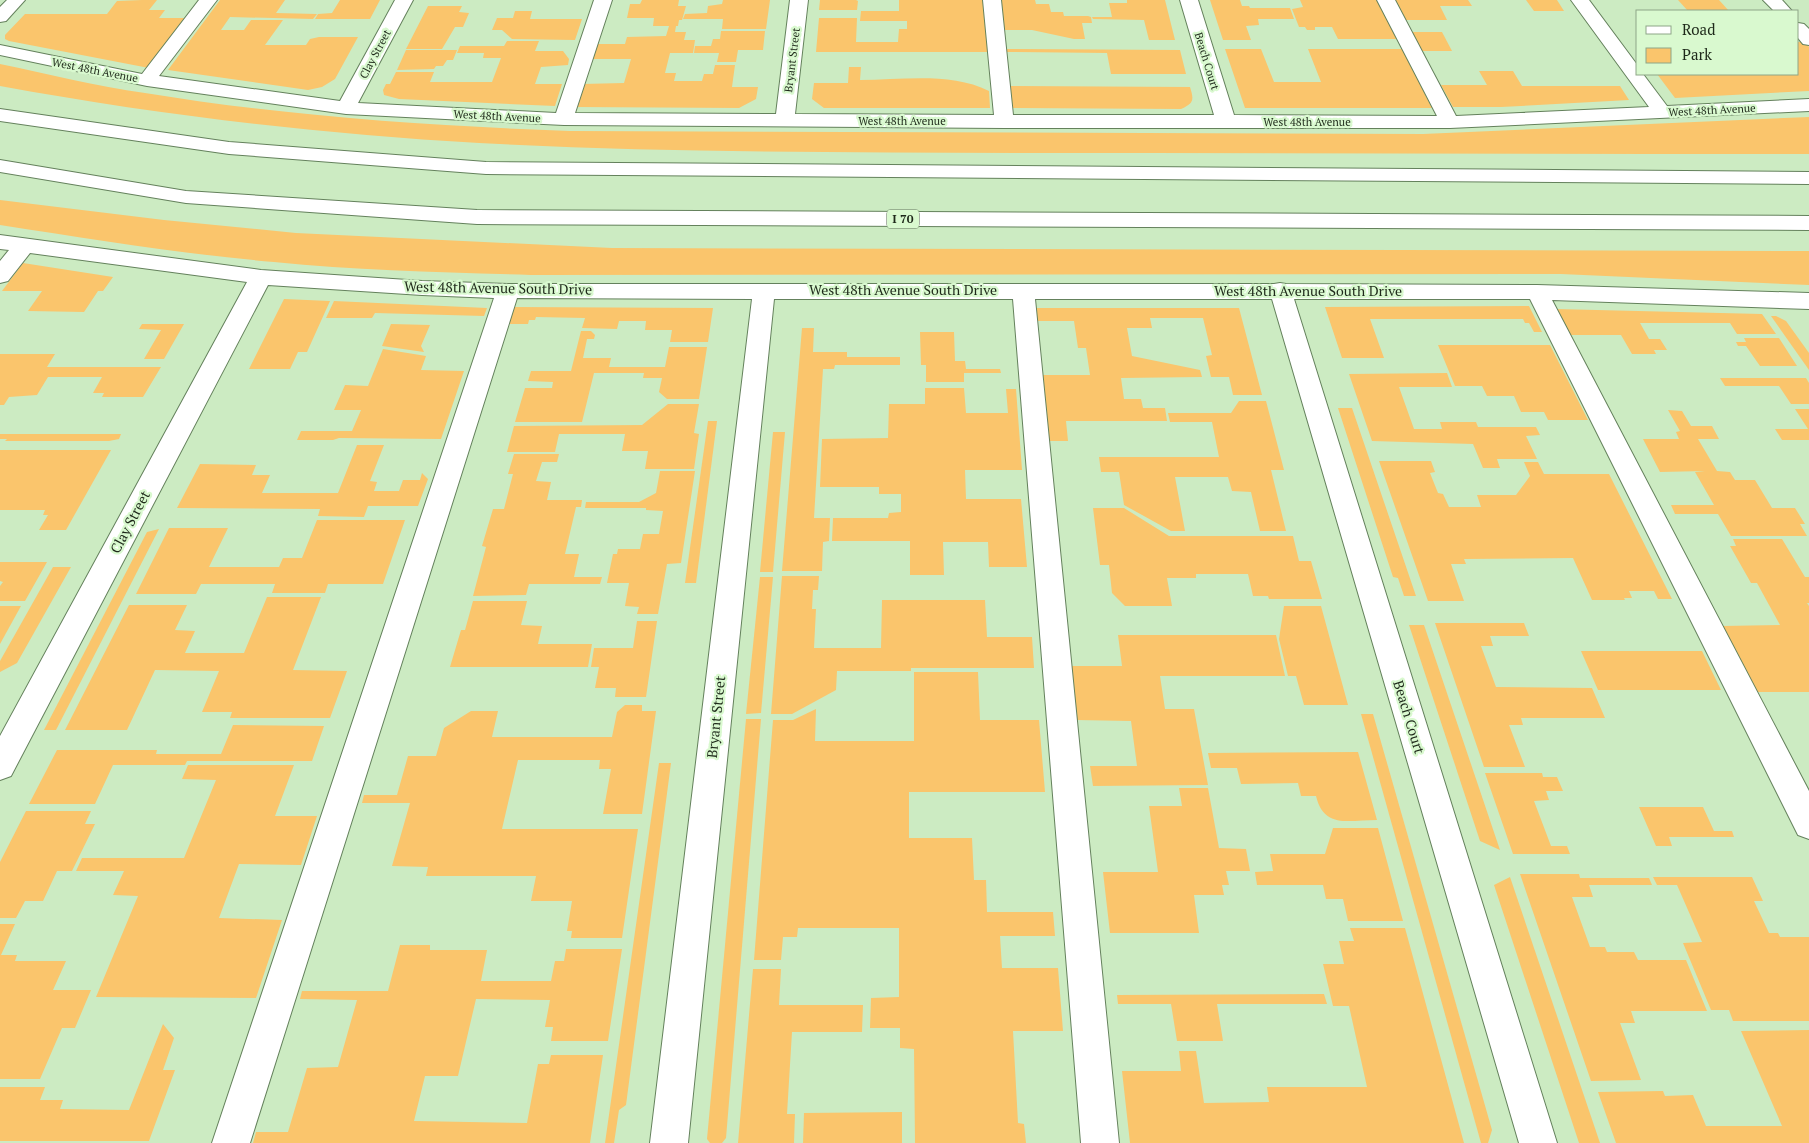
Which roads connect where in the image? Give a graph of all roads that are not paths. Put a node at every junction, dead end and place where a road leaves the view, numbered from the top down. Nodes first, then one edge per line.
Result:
1 (16, 0) edge
2 (208, 0) edge
3 (404, 0) edge
4 (603, 0) edge
5 (799, 0) edge
6 (992, 0) edge
7 (1189, 0) edge
8 (1386, 0) edge
9 (1580, 0) edge
10 (1772, 0) edge
11 (1781, 10) edge
12 (0, 17) edge
13 (1799, 29) edge
14 (1809, 40) edge
15 (0, 50) edge
16 (147, 80) junction
17 (1809, 105) edge
18 (346, 108) junction
19 (1662, 112) junction
20 (0, 115) edge
21 (564, 119) junction
22 (785, 121) junction
23 (1004, 122) junction
24 (1226, 122) junction
25 (1450, 122) junction
26 (1, 166) edge
27 (1809, 178) edge
28 (1809, 223) edge
29 (0, 242) edge
30 (23, 247) junction
31 (0, 276) edge
32 (261, 277) junction
33 (764, 290) junction
34 (1023, 290) junction
35 (1280, 290) junction
36 (508, 291) junction
37 (1537, 292) junction
38 (1806, 304) edge
39 (0, 766) edge
40 (1809, 824) edge
41 (231, 1143) edge
42 (669, 1143) edge
43 (1100, 1143) edge
44 (1538, 1143) edge

1 - 12 main road
2 - 16 main road
3 - 18 main road, Clay Street
4 - 21 main road
5 - 22 main road, Bryant Street
6 - 23 main road
7 - 24 main road, Beach Court
8 - 25 main road
9 - 19 main road
10 - 11 main road
13 - 14 main road
15 - 16 main road, West 48th Avenue
16 - 18 main road, West 48th Avenue
17 - 19 main road, West 48th Avenue
18 - 21 main road, West 48th Avenue
19 - 25 main road, West 48th Avenue
20 - 27 main road
21 - 22 main road, West 48th Avenue
22 - 23 main road, West 48th Avenue
23 - 24 main road, West 48th Avenue
24 - 25 main road, West 48th Avenue
26 - 28 main road, I 70
29 - 30 main road, West 48th Avenue South Drive
30 - 31 main road
30 - 32 main road, West 48th Avenue South Drive
32 - 36 main road, West 48th Avenue South Drive
32 - 39 main road, Clay Street
33 - 34 main road, West 48th Avenue South Drive
33 - 36 main road, West 48th Avenue South Drive
33 - 42 main road, Bryant Street
34 - 35 main road, West 48th Avenue South Drive
34 - 43 main road
35 - 37 main road, West 48th Avenue South Drive
35 - 44 main road, Beach Court
36 - 41 main road
37 - 38 main road, West 48th Avenue South Drive
37 - 40 main road

